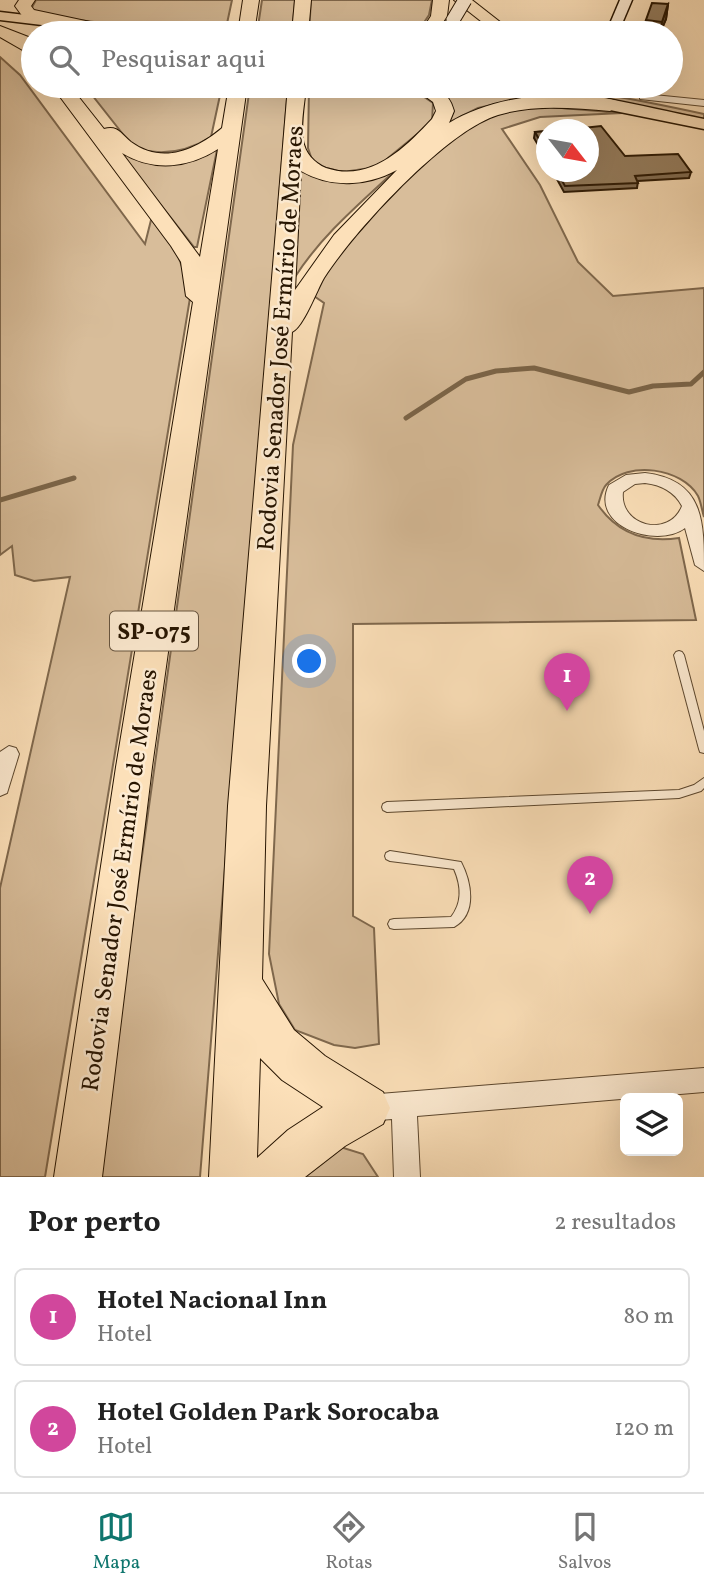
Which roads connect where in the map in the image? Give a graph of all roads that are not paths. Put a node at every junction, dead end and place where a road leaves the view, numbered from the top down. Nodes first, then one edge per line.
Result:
1 (27, 0) edge
2 (251, 0) edge
3 (303, 0) edge
4 (441, 0) edge
5 (463, 0) edge
6 (626, 0) edge
7 (0, 16) edge
8 (44, 21) edge
9 (64, 21) edge
10 (248, 21) edge
11 (301, 21) edge
12 (436, 21) edge
13 (452, 21) edge
14 (490, 21) edge
15 (617, 21) edge
16 (0, 25) edge
17 (21, 28) edge
18 (0, 31) edge
19 (21, 40) edge
20 (70, 98) edge
21 (83, 98) edge
22 (236, 98) edge
23 (296, 98) edge
24 (440, 98) edge
25 (567, 98) edge
26 (622, 98) edge
27 (648, 98) edge
28 (654, 98) edge
29 (704, 103) edge
30 (704, 112) edge
31 (704, 124) edge
32 (231, 130) junction
33 (293, 140) junction
34 (201, 311) junction
35 (280, 346) junction
36 (689, 514) junction
37 (704, 565) edge
38 (679, 654) dead end
39 (704, 749) edge
40 (9, 754) dead end
41 (704, 782) edge
42 (0, 787) edge
43 (387, 807) dead end
44 (390, 856) dead end
45 (394, 924) dead end
46 (240, 981) junction
47 (704, 1080) edge
48 (386, 1106) junction
49 (78, 1177) edge
50 (233, 1177) edge
51 (272, 1177) edge
52 (407, 1177) edge

1 - 9 highway
2 - 10 highway
3 - 11 highway
4 - 12 highway
5 - 13 main road, bridge
5 - 14 highway
6 - 15 main road
7 - 8 main road
16 - 17 main road
18 - 19 highway
20 - 34 highway
21 - 32 highway
22 - 32 highway, Rodovia Senador José Ermírio de Moraes / SP-075
23 - 33 highway, Rodovia Senador José Ermírio de Moraes
24 - 33 highway
25 - 35 highway
26 - 31 main road
27 - 30 main road
28 - 29 street
32 - 34 highway, Rodovia Senador José Ermírio de Moraes / SP-075
33 - 35 highway, Rodovia Senador José Ermírio de Moraes
34 - 49 highway, Rodovia Senador José Ermírio de Moraes / SP-075
35 - 46 highway, Rodovia Senador José Ermírio de Moraes
36 - 36 street
36 - 37 street
38 - 39 lane
40 - 42 street
41 - 43 lane
44 - 45 lane
46 - 48 highway
46 - 50 highway, Rodovia Senador José Ermírio de Moraes
47 - 48 street
48 - 51 highway
48 - 52 street

